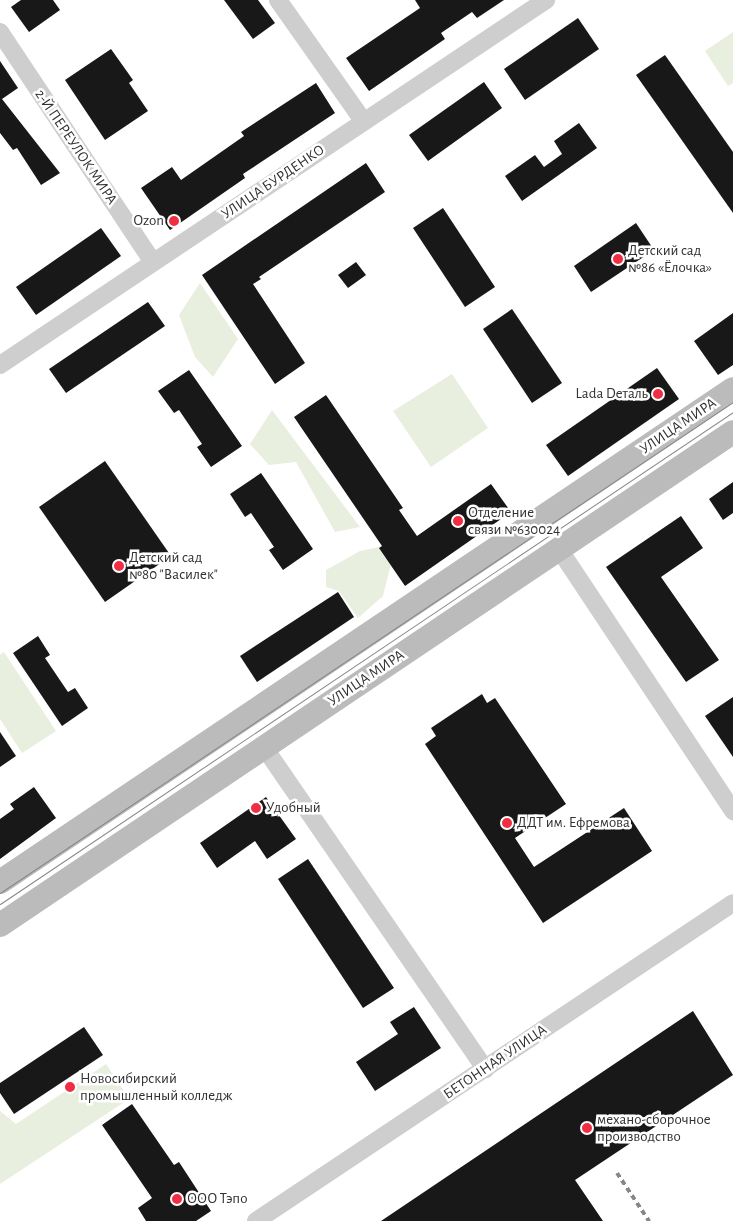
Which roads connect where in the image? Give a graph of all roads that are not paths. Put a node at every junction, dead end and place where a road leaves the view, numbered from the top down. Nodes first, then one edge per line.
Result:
1 (278, 0) edge
2 (546, 0) edge
3 (0, 32) edge
4 (364, 122) junction
5 (153, 262) junction
6 (0, 365) edge
7 (733, 389) edge
8 (733, 432) edge
9 (559, 549) junction
10 (264, 747) junction
11 (733, 811) edge
12 (0, 882) edge
13 (733, 903) edge
14 (0, 925) edge
15 (485, 1069) junction
16 (256, 1221) edge

1 - 4 street
2 - 4 street, УЛИЦА БУРДЕНКО
3 - 5 street, 2-Й ПЕРЕУЛОК МИРА
4 - 5 street, УЛИЦА БУРДЕНКО
5 - 6 street, УЛИЦА БУРДЕНКО
7 - 12 street, УЛИЦА МИРА
8 - 9 street, УЛИЦА МИРА
9 - 10 street, УЛИЦА МИРА
9 - 11 street
10 - 14 street, УЛИЦА МИРА
10 - 15 street
13 - 15 street, БЕТОННАЯ УЛИЦА
15 - 16 street, БЕТОННАЯ УЛИЦА

